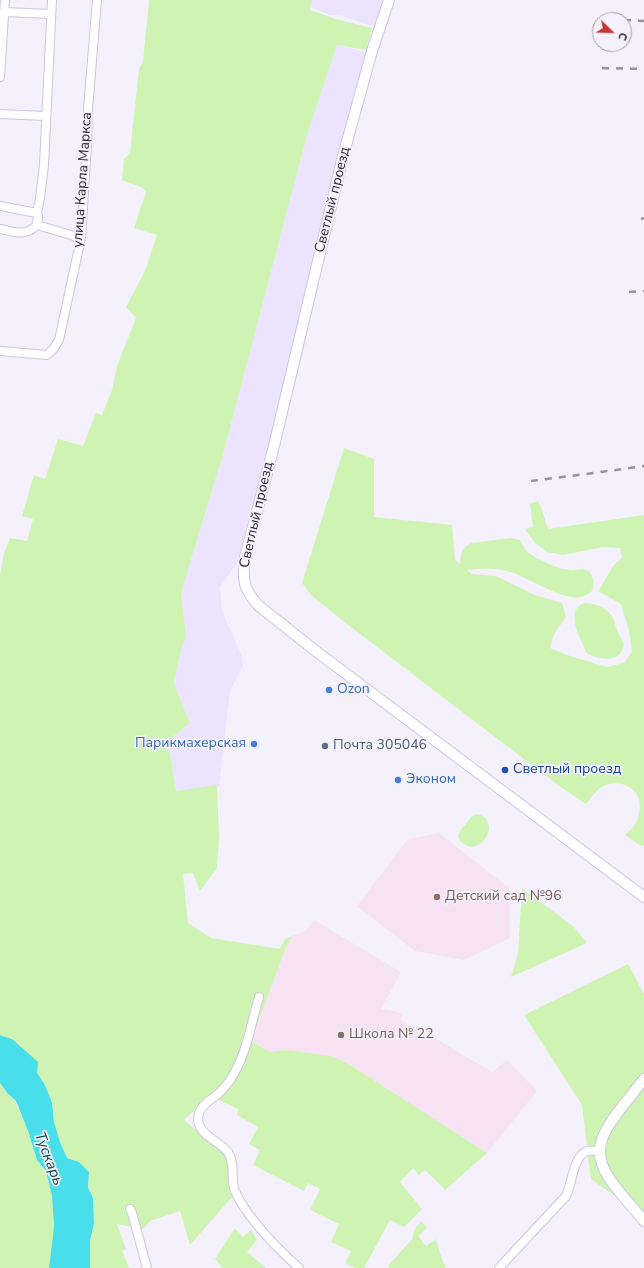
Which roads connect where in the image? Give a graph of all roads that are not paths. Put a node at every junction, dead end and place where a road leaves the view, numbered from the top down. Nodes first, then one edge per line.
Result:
1 (5, 0) edge
2 (52, 0) edge
3 (97, 0) edge
4 (389, 0) edge
5 (4, 12) junction
6 (52, 14) junction
7 (0, 77) edge
8 (0, 114) edge
9 (46, 116) junction
10 (0, 206) edge
11 (37, 213) junction
12 (37, 225) junction
13 (0, 229) edge
14 (82, 238) junction
15 (0, 351) edge
16 (644, 897) edge
17 (259, 997) dead end
18 (644, 1079) edge
19 (600, 1151) junction
20 (130, 1209) dead end
21 (644, 1220) edge
22 (147, 1268) edge
23 (299, 1268) edge
24 (499, 1268) edge

1 - 5 street
2 - 6 street
3 - 14 street, улица Карла Маркса
4 - 16 street, Светлый проезд
5 - 6 street
5 - 7 street
6 - 9 street
8 - 9 street
9 - 11 street
10 - 11 street
11 - 12 street
12 - 13 street
12 - 14 street
14 - 15 street, улица Карла Маркса
17 - 23 street
18 - 19 street
19 - 21 street
19 - 24 street
20 - 22 street

